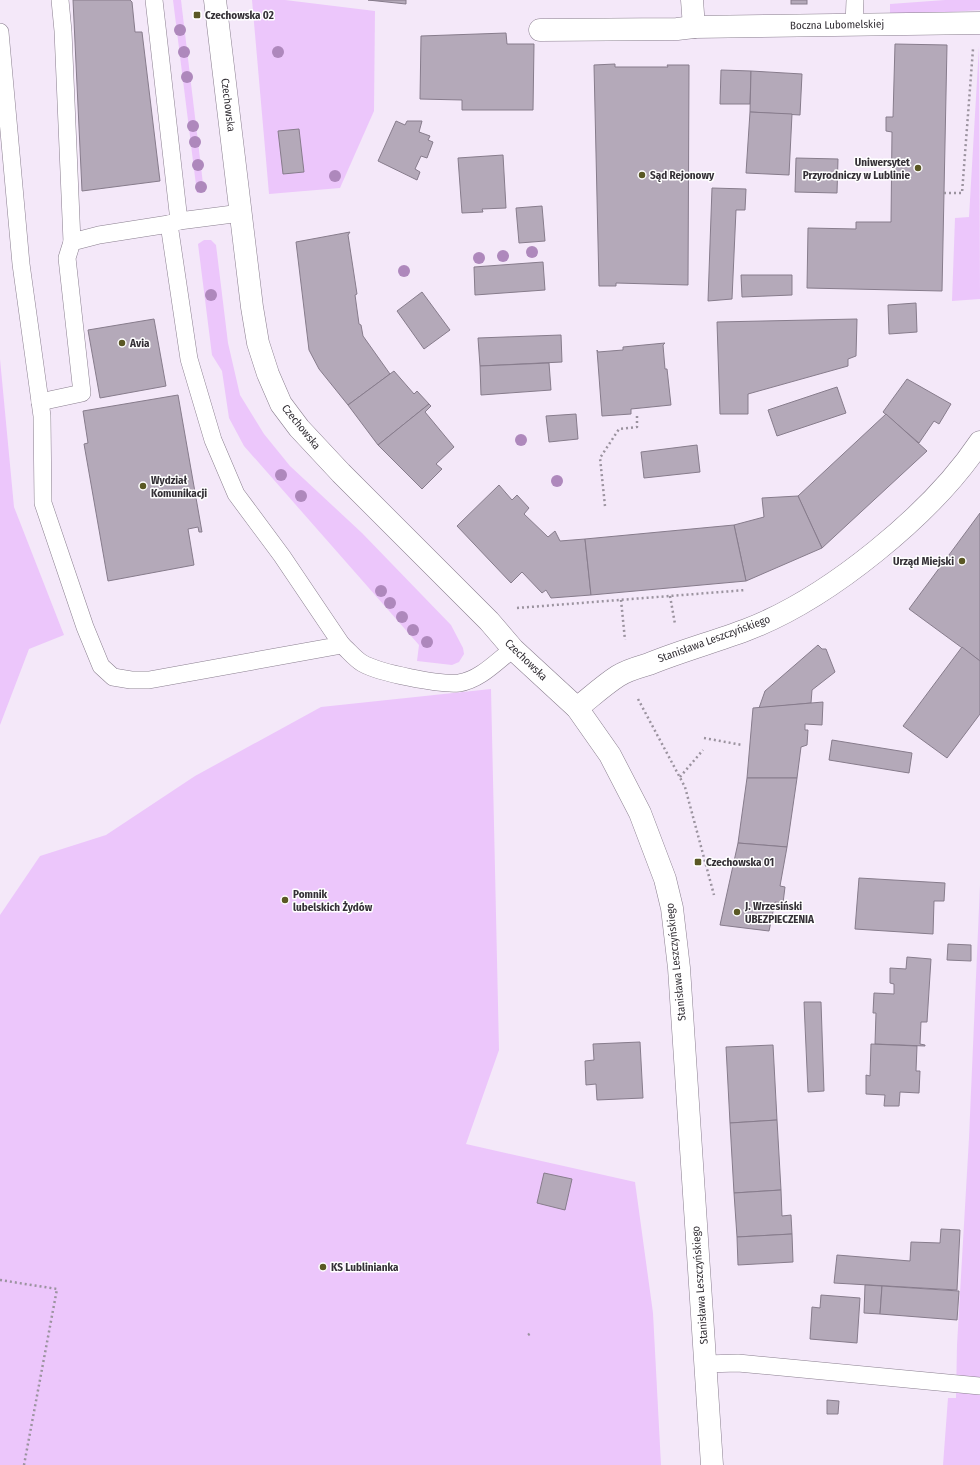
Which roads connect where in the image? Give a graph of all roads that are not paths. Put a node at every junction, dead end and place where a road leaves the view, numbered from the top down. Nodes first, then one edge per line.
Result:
1 (60, 0) edge
2 (154, 0) edge
3 (215, 0) edge
4 (692, 0) edge
5 (854, 0) edge
6 (980, 23) edge
7 (854, 25) junction
8 (694, 27) junction
9 (540, 30) dead end
10 (0, 32) edge
11 (241, 213) junction
12 (174, 222) junction
13 (72, 242) junction
14 (40, 402) junction
15 (980, 442) edge
16 (342, 644) junction
17 (513, 649) junction
18 (577, 708) junction
19 (705, 1364) junction
20 (980, 1386) edge
21 (712, 1465) edge

1 - 13 lane
2 - 12 lane
3 - 11 street, Czechowska
4 - 8 street
5 - 7 lane
6 - 7 street, Boczna Lubomelskiej
7 - 8 street, Boczna Lubomelskiej
8 - 9 street, Boczna Lubomelskiej
10 - 14 lane
11 - 12 lane
11 - 17 street, Czechowska
12 - 13 lane
12 - 16 lane
13 - 14 lane
14 - 16 lane
15 - 18 street, Stanisława Leszczyńskiego
16 - 17 lane
17 - 18 street, Czechowska
18 - 19 street, Stanisława Leszczyńskiego
19 - 20 lane
19 - 21 street, Stanisława Leszczyńskiego

